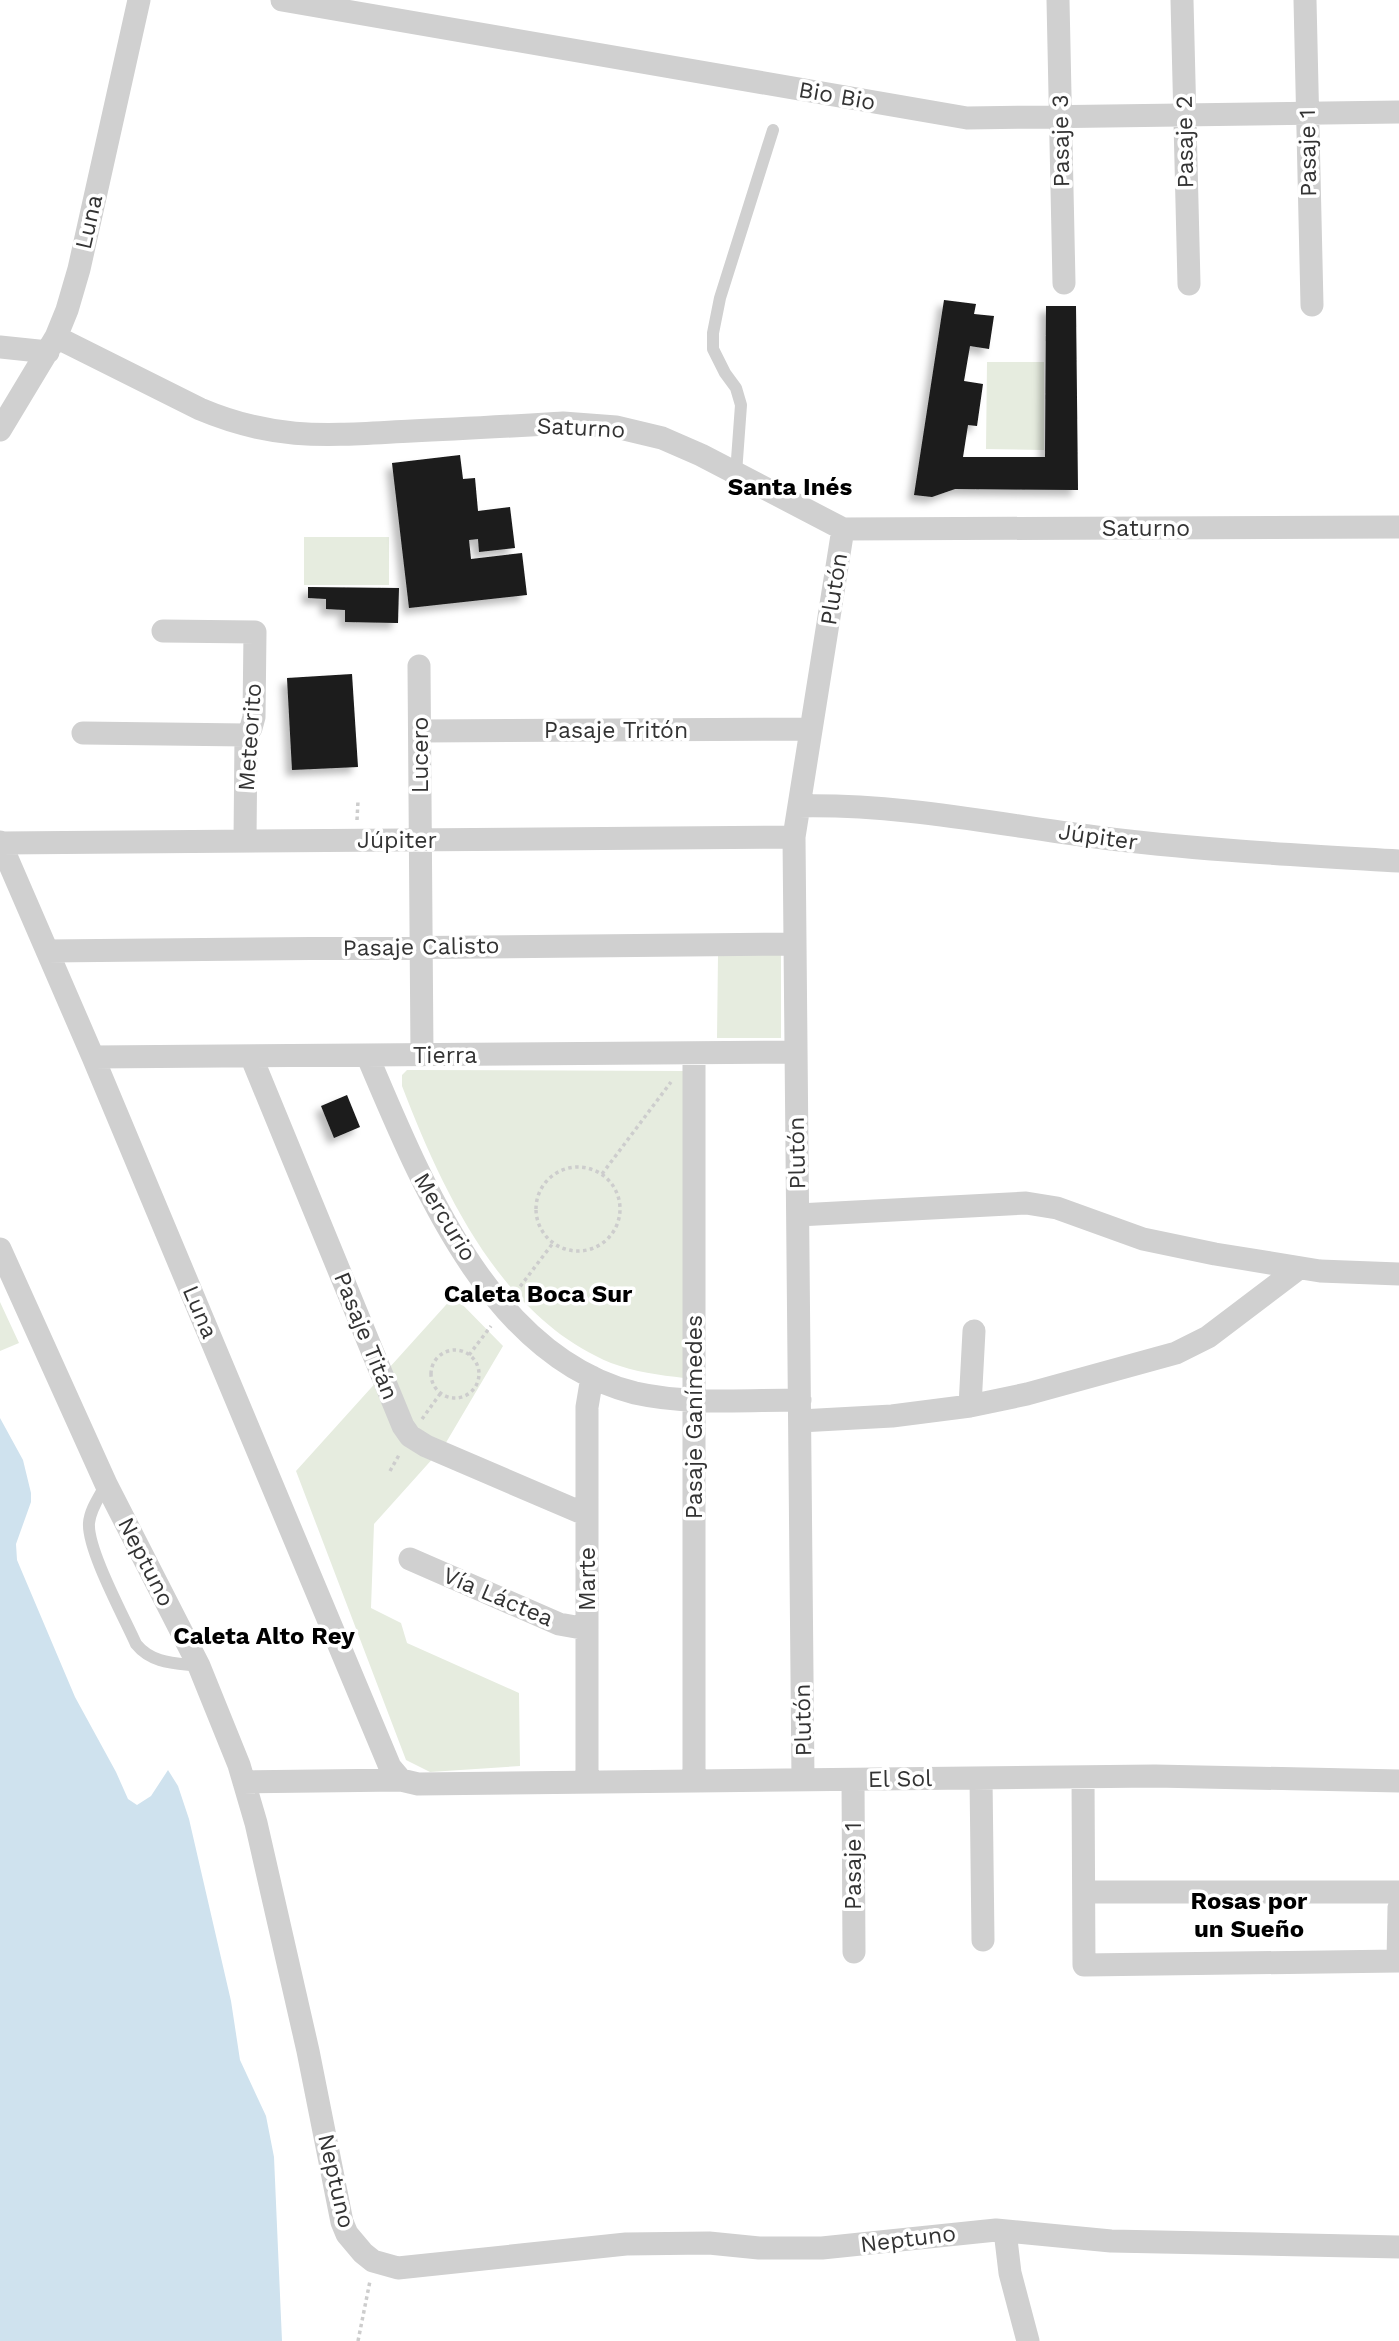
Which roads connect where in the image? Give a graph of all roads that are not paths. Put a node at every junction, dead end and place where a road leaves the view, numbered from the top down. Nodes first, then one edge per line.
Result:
1 (139, 0) edge
2 (282, 0) edge
3 (1058, 0) edge
4 (1182, 0) edge
5 (1305, 0) edge
6 (396, 10) edge
7 (1399, 112) edge
8 (1307, 113) junction
9 (1185, 116) junction
10 (1060, 118) junction
11 (774, 130) dead end
12 (1064, 283) dead end
13 (1189, 284) dead end
14 (1312, 305) dead end
15 (52, 344) junction
16 (0, 347) edge
17 (0, 430) edge
18 (736, 473) junction
19 (1399, 527) edge
20 (843, 529) junction
21 (163, 631) dead end
22 (419, 666) dead end
23 (811, 729) junction
24 (420, 731) junction
25 (83, 733) dead end
26 (246, 735) junction
27 (799, 806) junction
28 (794, 837) junction
29 (421, 840) junction
30 (245, 841) junction
31 (0, 842) edge
32 (1399, 862) edge
33 (795, 944) junction
34 (421, 947) junction
35 (47, 951) junction
36 (796, 1052) junction
37 (694, 1053) junction
38 (367, 1055) junction
39 (422, 1055) junction
40 (251, 1056) junction
41 (93, 1057) junction
42 (798, 1215) junction
43 (0, 1249) edge
44 (1299, 1268) junction
45 (1399, 1274) edge
46 (974, 1331) dead end
47 (592, 1377) junction
48 (694, 1401) junction
49 (970, 1406) junction
50 (800, 1411) junction
51 (106, 1484) junction
52 (587, 1515) junction
53 (411, 1559) dead end
54 (587, 1629) junction
55 (199, 1667) junction
56 (1083, 1777) junction
57 (981, 1778) junction
58 (401, 1780) junction
59 (803, 1780) junction
60 (853, 1780) junction
61 (694, 1781) junction
62 (1399, 1781) edge
63 (244, 1782) junction
64 (587, 1782) junction
65 (1084, 1892) junction
66 (1399, 1892) edge
67 (1399, 1908) edge
68 (983, 1940) dead end
69 (854, 1952) dead end
70 (1005, 2231) junction
71 (1399, 2247) edge
72 (1028, 2341) edge

1 - 15 street, Luna
2 - 6 street, Bio Bio
3 - 10 street, Pasaje 3
4 - 9 street, Pasaje 2
5 - 8 street, Pasaje 1
6 - 10 street, Bio Bio
7 - 8 street, Bio Bio
8 - 9 street, Bio Bio
8 - 14 street, Pasaje 1
9 - 10 street, Bio Bio
9 - 13 street, Pasaje 2
10 - 12 street, Pasaje 3
11 - 18 lane
15 - 16 street, Saturno
15 - 17 street, Luna
15 - 18 street, Saturno
18 - 20 street, Saturno
19 - 20 street, Saturno
20 - 23 street, Plutón
21 - 26 street, Meteorito
22 - 24 street, Lucero
23 - 24 street, Pasaje Tritón
23 - 27 street, Plutón
24 - 29 street, Lucero
25 - 26 street
26 - 30 street, Meteorito
27 - 28 street, Plutón
27 - 32 street, Júpiter
28 - 29 street, Júpiter
28 - 33 street, Plutón
29 - 30 street, Júpiter
29 - 34 street, Lucero
30 - 31 street, Júpiter
31 - 35 street, Luna
33 - 34 street, Pasaje Calisto
33 - 36 street, Plutón
34 - 35 street, Pasaje Calisto
34 - 39 street, Lucero
35 - 41 street, Luna
36 - 37 street, Tierra
36 - 42 street, Plutón
37 - 39 street, Tierra
37 - 48 street, Pasaje Ganímedes
38 - 39 street, Tierra
38 - 40 street, Tierra
38 - 47 street, Mercurio
40 - 41 street, Tierra
40 - 52 street, Pasaje Titán
41 - 58 street, Luna
42 - 44 street
42 - 50 street, Plutón
43 - 51 street, Neptuno
44 - 45 street
44 - 49 street, Mercurio
46 - 49 street
47 - 48 street, Mercurio
47 - 52 street, Marte
48 - 50 street, Mercurio
48 - 61 street, Pasaje Ganímedes
49 - 50 street, Mercurio
50 - 59 street, Plutón
51 - 55 street, Neptuno
51 - 55 lane
52 - 54 street, Marte
53 - 54 street, Vía Láctea
54 - 64 street, Marte
55 - 63 street, Neptuno
56 - 57 street, El Sol
56 - 62 street, El Sol
56 - 65 street
57 - 60 street, El Sol
57 - 68 street
58 - 63 street, El Sol
58 - 64 street, El Sol
59 - 60 street, El Sol
59 - 61 street, El Sol
60 - 69 street, Pasaje 1
61 - 64 street, El Sol
63 - 70 street, Neptuno
65 - 66 street
65 - 67 street
70 - 71 street, Neptuno
70 - 72 street

